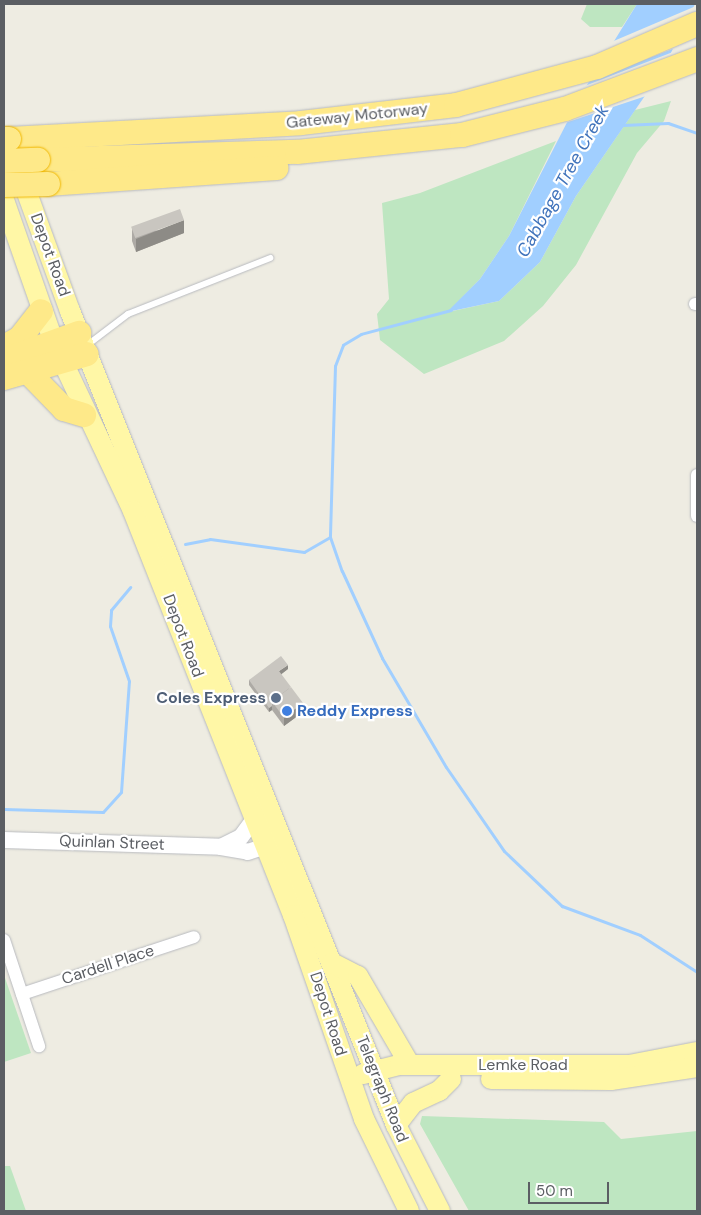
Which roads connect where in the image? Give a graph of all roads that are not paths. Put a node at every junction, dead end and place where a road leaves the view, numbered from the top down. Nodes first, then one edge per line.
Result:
1 (697, 24) edge
2 (693, 61) edge
3 (12, 135) edge
4 (316, 151) junction
5 (4, 161) edge
6 (4, 185) edge
7 (4, 200) edge
8 (270, 258) dead end
9 (41, 311) junction
10 (84, 345) junction
11 (4, 347) edge
12 (58, 353) junction
13 (4, 360) edge
14 (29, 373) junction
15 (4, 378) edge
16 (84, 415) junction
17 (697, 475) edge
18 (697, 516) edge
19 (267, 800) junction
20 (255, 818) junction
21 (4, 840) edge
22 (266, 846) junction
23 (220, 847) junction
24 (194, 937) dead end
25 (4, 940) edge
26 (332, 963) junction
27 (22, 994) junction
28 (39, 1046) dead end
29 (693, 1061) edge
30 (410, 1065) junction
31 (377, 1076) junction
32 (451, 1078) junction
33 (351, 1082) junction
34 (396, 1125) junction
35 (409, 1211) edge
36 (440, 1211) edge

1 - 3 highway, Gateway Motorway
2 - 4 highway, Gateway Motorway
3 - 10 main road, Depot Road
4 - 5 highway, Gateway Motorway, bridge
4 - 6 highway, bridge
7 - 9 main road, Depot Road
8 - 10 lane
9 - 11 highway
9 - 12 main road, Depot Road
10 - 12 highway
10 - 19 main road, Depot Road
12 - 13 highway
12 - 14 highway
12 - 16 main road, Depot Road
14 - 15 highway
14 - 16 highway
16 - 20 main road, Depot Road
17 - 18 street
19 - 22 street
19 - 26 main road, Depot Road
20 - 22 main road, Depot Road
20 - 23 street, Quinlan Street
21 - 23 street, Quinlan Street
22 - 23 street, Quinlan Street
22 - 33 main road, Depot Road
24 - 27 street, Cardell Place
25 - 27 street
26 - 30 main road
26 - 31 main road, Telegraph Road
27 - 28 street
29 - 30 main road, Lemke Road
29 - 32 main road, Lemke Road
30 - 31 main road, Lemke Road
31 - 32 main road, Lemke Road
31 - 33 main road, Lemke Road
31 - 34 main road, Telegraph Road
32 - 34 main road
33 - 35 main road, Telegraph Road
34 - 36 main road, Telegraph Road

